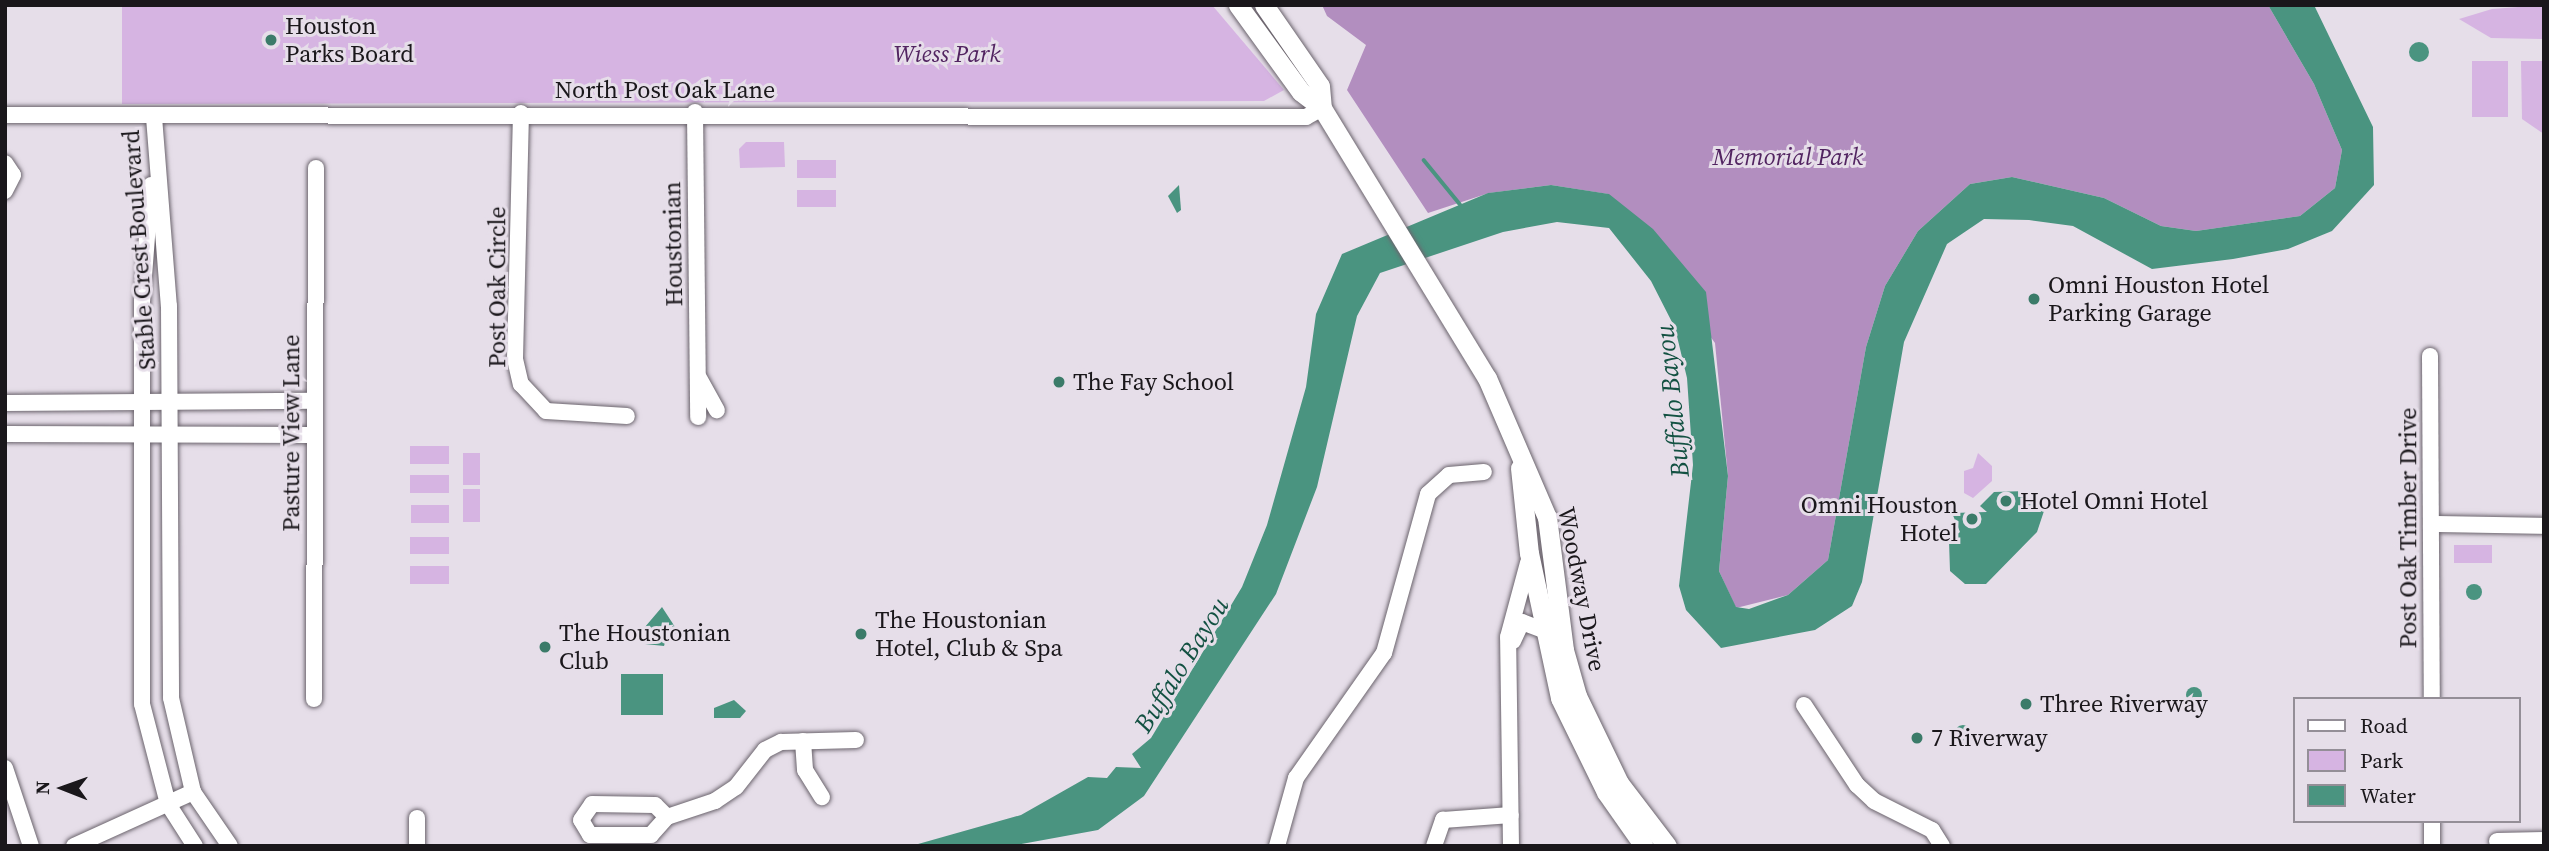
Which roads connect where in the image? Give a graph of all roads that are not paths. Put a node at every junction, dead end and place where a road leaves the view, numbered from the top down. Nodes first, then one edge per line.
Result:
1 (1238, 5) edge
2 (1264, 5) edge
3 (1270, 5) edge
4 (1282, 32) junction
5 (1322, 108) junction
6 (695, 112) junction
7 (521, 113) junction
8 (5, 114) edge
9 (154, 117) junction
10 (5, 163) edge
11 (316, 168) dead end
12 (5, 191) edge
13 (2430, 356) dead end
14 (698, 375) junction
15 (142, 401) junction
16 (170, 401) junction
17 (313, 401) junction
18 (5, 403) edge
19 (717, 410) dead end
20 (627, 416) dead end
21 (698, 417) dead end
22 (5, 434) edge
23 (141, 434) junction
24 (169, 434) junction
25 (313, 435) junction
26 (1517, 446) junction
27 (1484, 472) dead end
28 (2431, 524) junction
29 (2544, 526) edge
30 (1529, 554) junction
31 (142, 615) junction
32 (168, 615) junction
33 (1543, 630) junction
34 (1510, 653) junction
35 (1560, 665) junction
36 (2432, 697) edge
37 (314, 699) dead end
38 (1804, 705) dead end
39 (856, 740) dead end
40 (803, 741) junction
41 (5, 768) edge
42 (1612, 787) junction
43 (193, 792) junction
44 (822, 797) dead end
45 (169, 804) junction
46 (10, 811) edge
47 (1511, 815) junction
48 (667, 817) junction
49 (417, 818) dead end
50 (2432, 823) edge
51 (597, 841) edge
52 (2497, 841) dead end
53 (2544, 841) edge
54 (31, 846) edge
55 (74, 846) edge
56 (195, 846) edge
57 (230, 846) edge
58 (417, 846) edge
59 (1277, 846) edge
60 (1434, 846) edge
61 (1511, 846) edge
62 (1644, 846) edge
63 (1667, 846) edge
64 (1941, 846) edge
65 (2432, 846) edge

1 - 5 main road, Woodway Drive
2 - 4 main road, Woodway Drive
3 - 4 main road
4 - 5 main road, Woodway Drive
5 - 6 street, North Post Oak Lane
5 - 26 main road, Woodway Drive
6 - 7 street, North Post Oak Lane
6 - 14 street, Houstonian
7 - 9 street, North Post Oak Lane
7 - 20 street, Post Oak Circle
8 - 9 street, North Post Oak Lane
9 - 15 street, Stable Crest Boulevard
9 - 16 street, Stable Crest Boulevard
10 - 12 street
11 - 17 street, Pasture View Lane
13 - 28 street, Post Oak Timber Drive
14 - 19 street, Houstonian
14 - 21 street, Houstonian
15 - 16 street
15 - 18 street
15 - 23 street, Stable Crest Boulevard
16 - 17 street
16 - 24 street, Stable Crest Boulevard
17 - 25 street, Pasture View Lane
22 - 23 street
23 - 24 street
23 - 31 street, Stable Crest Boulevard
24 - 25 street
24 - 32 street, Stable Crest Boulevard
25 - 37 street, Pasture View Lane
26 - 30 main road, Woodway Drive
26 - 35 main road, Woodway Drive
27 - 59 street
28 - 29 street
28 - 36 street, Post Oak Timber Drive
30 - 33 main road, Woodway Drive
30 - 34 street
31 - 32 street
31 - 45 street, Stable Crest Boulevard
32 - 43 street, Stable Crest Boulevard
33 - 34 street
33 - 35 main road, Woodway Drive
34 - 47 street
35 - 42 main road, Woodway Drive
38 - 64 street
39 - 40 street
40 - 44 street
40 - 48 street
41 - 46 street
42 - 62 main road, Woodway Drive
42 - 63 main road, Woodway Drive
43 - 45 street
43 - 57 street, Stable Crest Boulevard
45 - 55 street
45 - 56 street, Stable Crest Boulevard
46 - 54 street
47 - 60 street
47 - 61 street
48 - 51 street
48 - 51 street
49 - 58 street
50 - 65 street
52 - 53 street

